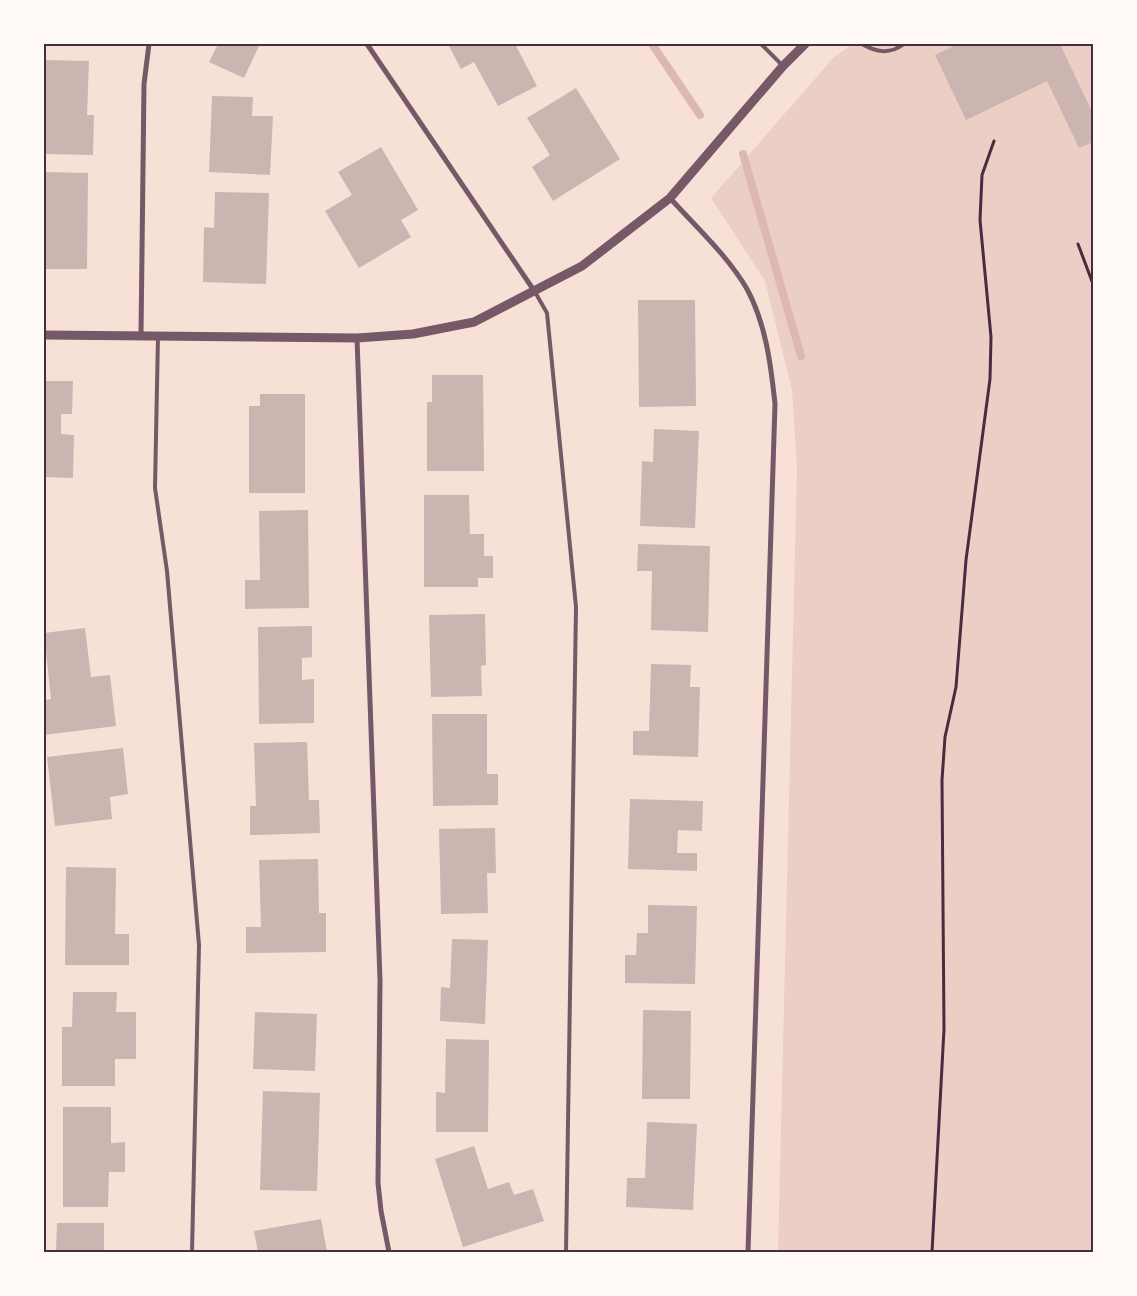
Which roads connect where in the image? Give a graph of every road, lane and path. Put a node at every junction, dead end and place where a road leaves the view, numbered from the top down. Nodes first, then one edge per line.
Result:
1 (149, 44) edge
2 (367, 44) edge
3 (761, 44) edge
4 (805, 44) edge
5 (862, 44) edge
6 (904, 44) edge
7 (783, 66) junction
8 (994, 141) dead end
9 (670, 198) junction
10 (1078, 244) dead end
11 (1093, 284) edge
12 (535, 292) junction
13 (1093, 334) edge
14 (44, 335) edge
15 (141, 336) junction
16 (158, 336) junction
17 (357, 338) junction
18 (1093, 355) edge
19 (192, 1252) edge
20 (389, 1252) edge
21 (566, 1252) edge
22 (748, 1252) edge
23 (932, 1252) edge

1 - 15 street
2 - 12 street
3 - 7 lane
4 - 7 street
5 - 6 lane
7 - 9 street
8 - 23 path
9 - 12 street
9 - 22 street
10 - 11 path
12 - 17 street
12 - 21 lane
13 - 18 path
14 - 15 street
15 - 16 street
16 - 17 street
16 - 19 lane
17 - 20 street

